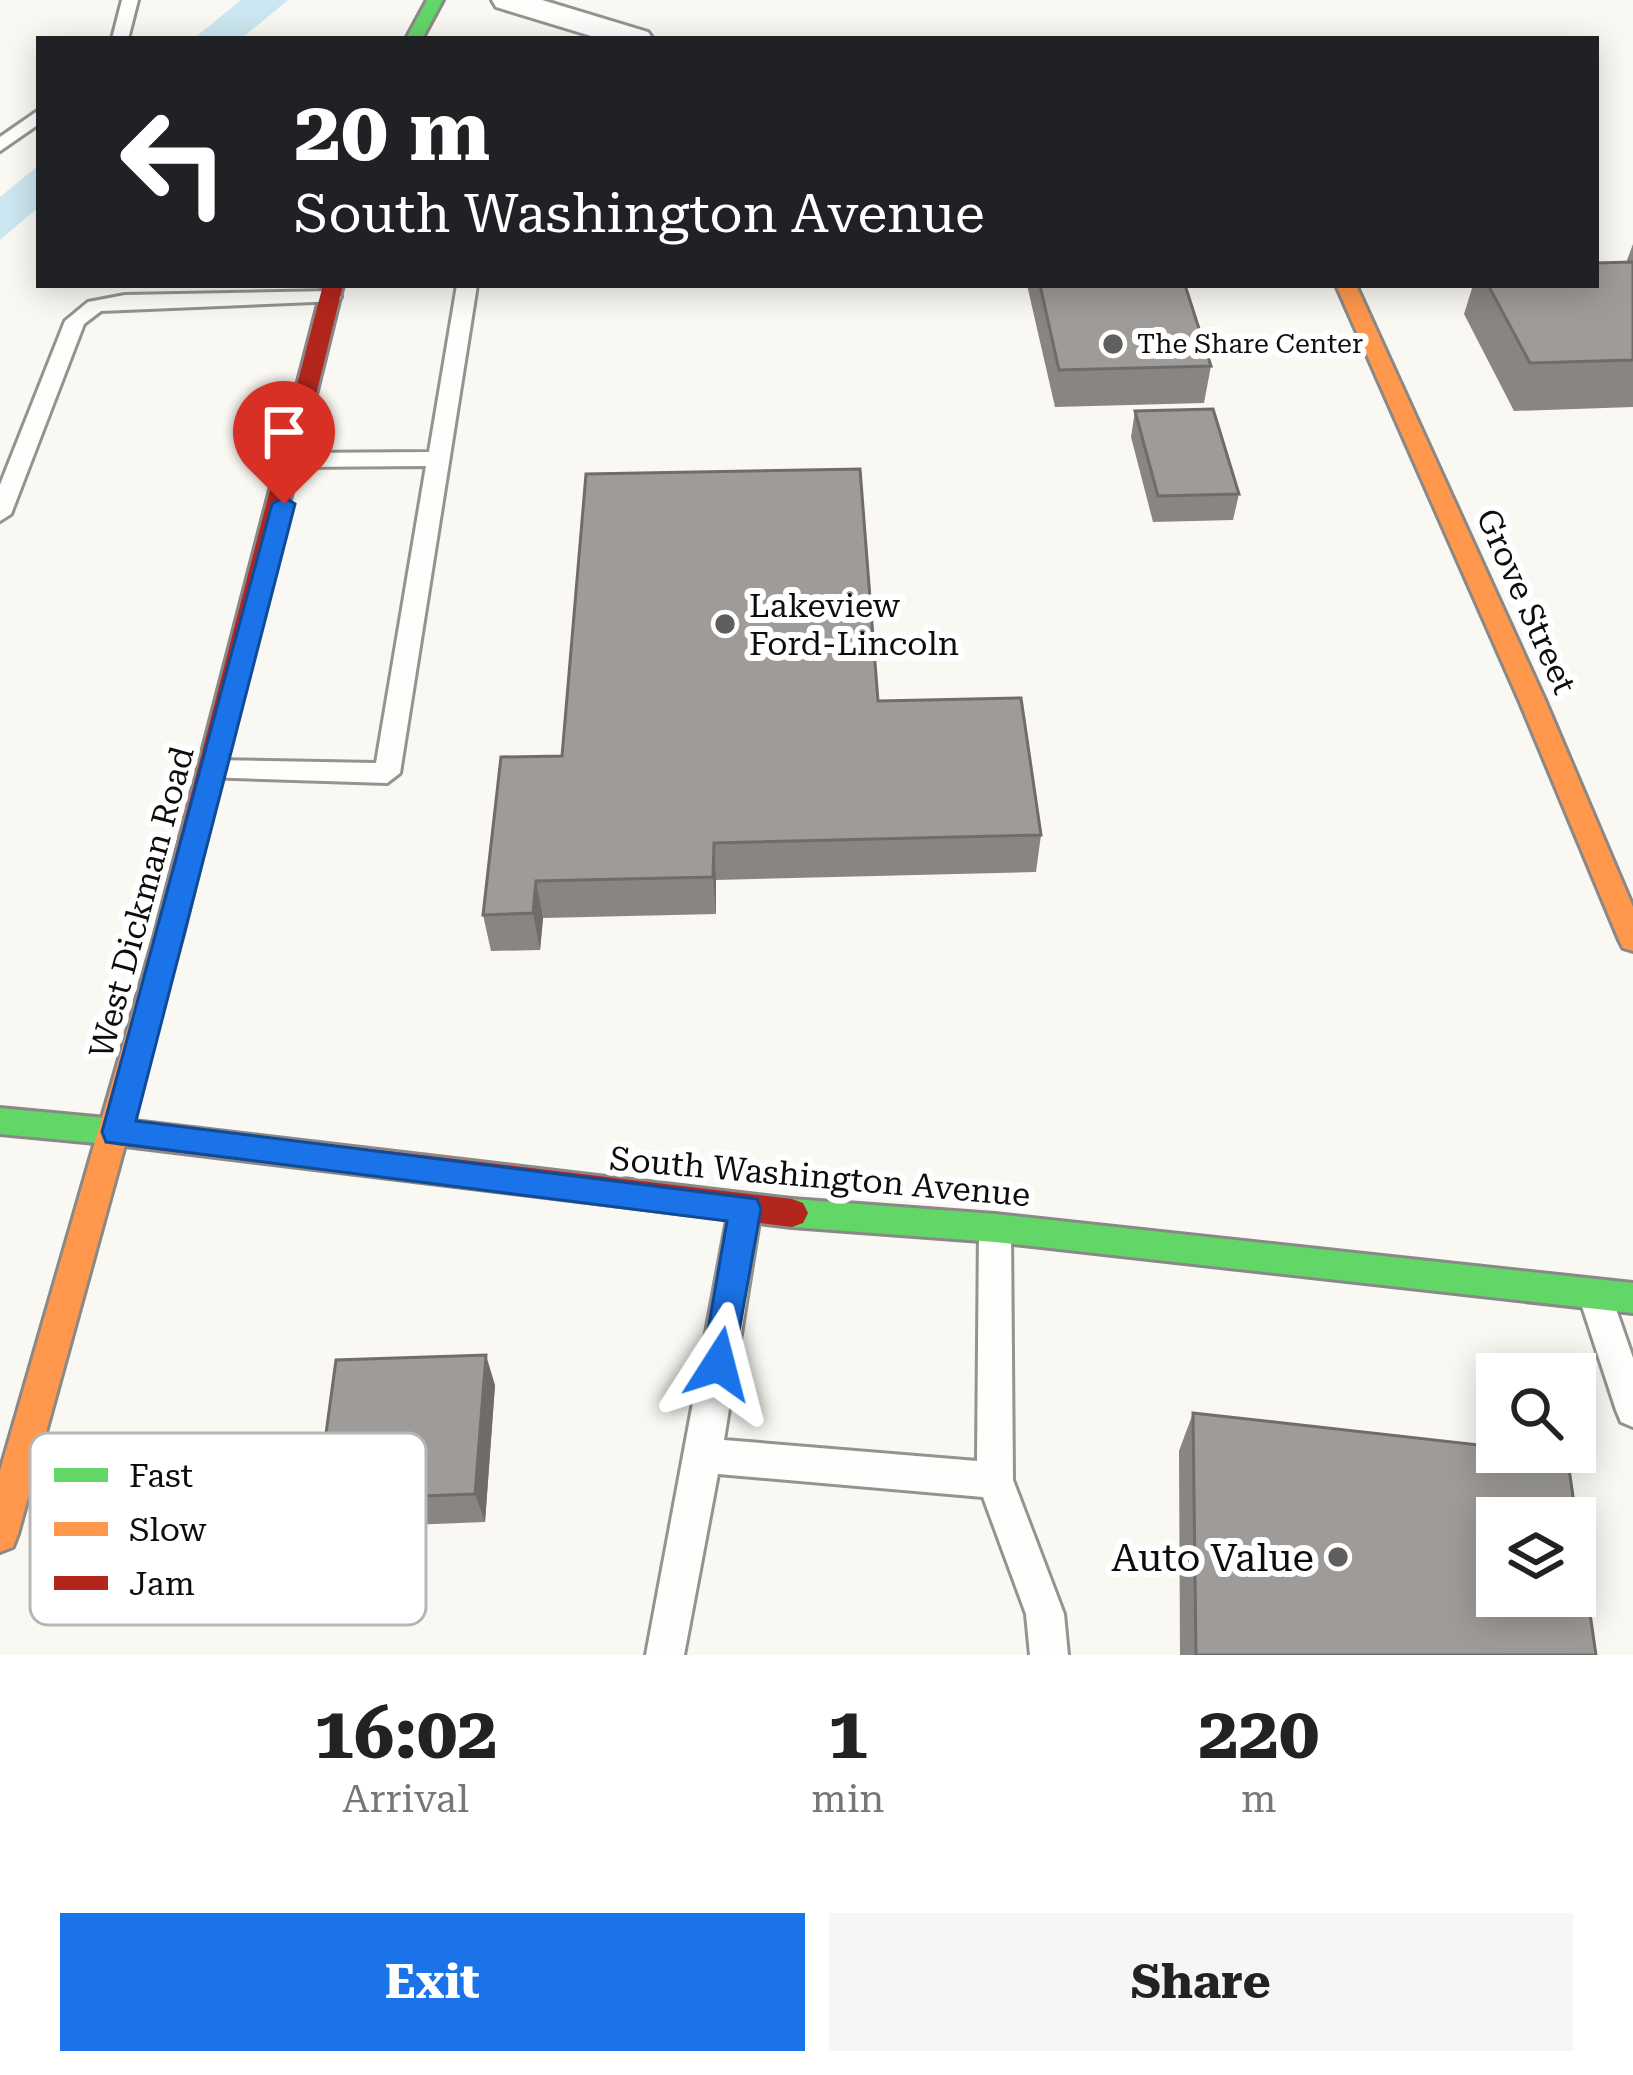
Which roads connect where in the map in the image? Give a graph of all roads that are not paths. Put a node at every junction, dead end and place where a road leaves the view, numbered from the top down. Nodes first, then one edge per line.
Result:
1 (130, 0) edge
2 (435, 0) edge
3 (508, 0) edge
4 (121, 36) edge
5 (416, 36) edge
6 (626, 36) edge
7 (36, 117) edge
8 (0, 146) edge
9 (467, 288) edge
10 (1348, 289) edge
11 (332, 291) edge
12 (439, 459) junction
13 (295, 460) junction
14 (0, 514) edge
15 (213, 770) junction
16 (1633, 940) edge
17 (0, 1120) edge
18 (117, 1132) junction
19 (745, 1209) junction
20 (995, 1228) junction
21 (1594, 1294) junction
22 (1633, 1298) edge
23 (1633, 1410) edge
24 (704, 1456) junction
25 (995, 1480) junction
26 (0, 1534) edge
27 (665, 1655) edge
28 (1049, 1655) edge

1 - 4 lane
2 - 5 street
3 - 6 street
7 - 8 lane
9 - 12 lane
10 - 16 street, Grove Street
11 - 13 street, West Dickman Road
11 - 14 lane
12 - 13 lane
12 - 15 lane
13 - 15 street, West Dickman Road
15 - 18 street, West Dickman Road
17 - 18 street, South Washington Avenue
18 - 19 street, South Washington Avenue
18 - 26 street, West Dickman Road
19 - 20 street, South Washington Avenue
19 - 24 lane
20 - 21 street, South Washington Avenue
20 - 25 lane
21 - 22 street, South Washington Avenue
21 - 23 lane
24 - 25 lane
24 - 27 lane
25 - 28 lane

